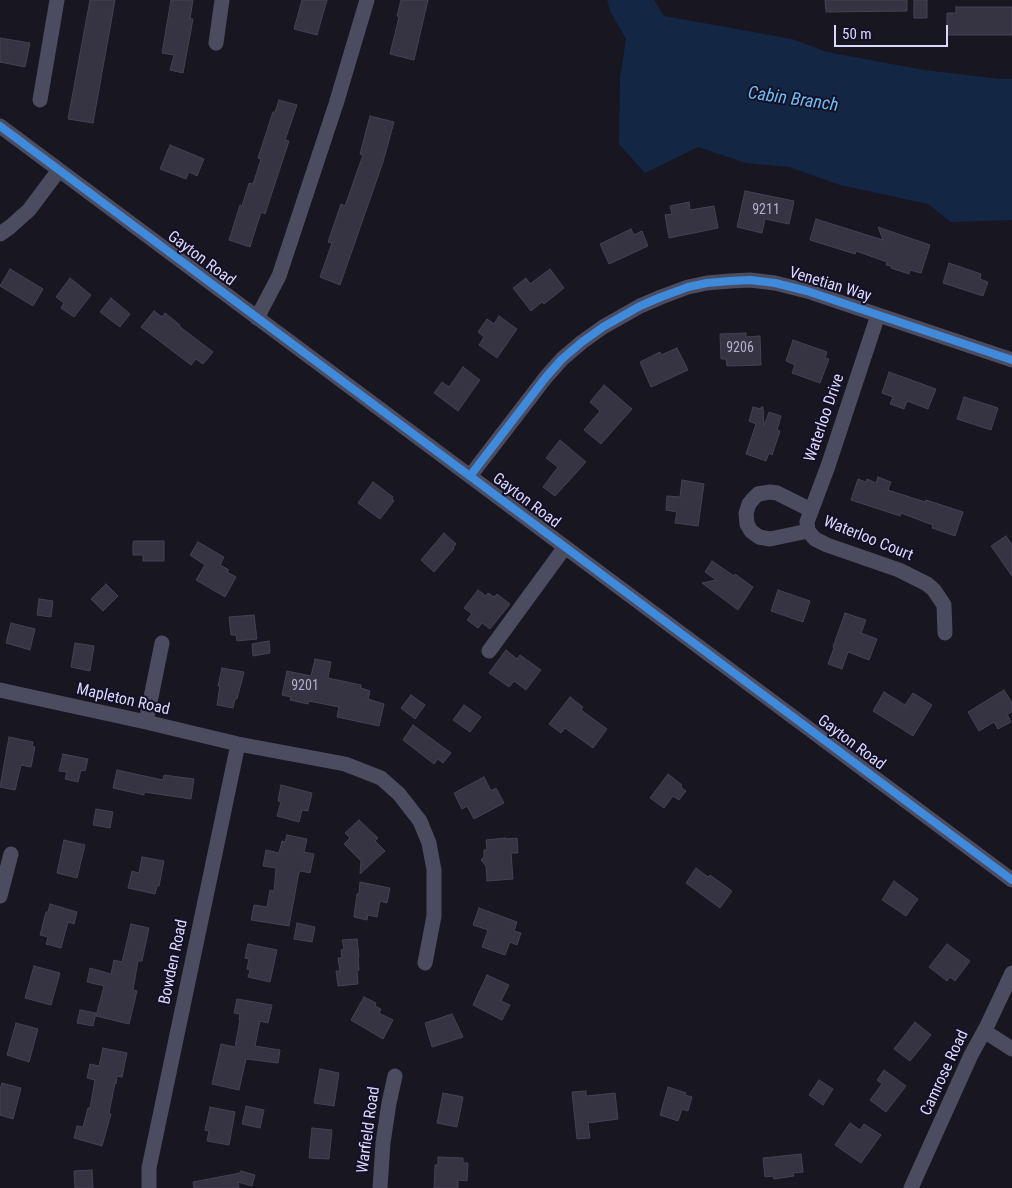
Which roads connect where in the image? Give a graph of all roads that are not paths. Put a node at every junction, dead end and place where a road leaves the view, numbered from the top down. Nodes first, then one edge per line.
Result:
1 (57, 0) edge
2 (222, 0) edge
3 (367, 0) edge
4 (216, 44) dead end
5 (40, 100) dead end
6 (0, 126) edge
7 (59, 170) junction
8 (0, 234) edge
9 (878, 315) junction
10 (257, 318) junction
11 (1012, 360) edge
12 (470, 476) junction
13 (811, 510) junction
14 (808, 531) junction
15 (565, 547) junction
16 (945, 633) dead end
17 (162, 642) dead end
18 (488, 651) dead end
19 (0, 690) edge
20 (146, 722) junction
21 (238, 744) junction
22 (11, 854) dead end
23 (1012, 880) edge
24 (0, 896) edge
25 (424, 963) dead end
26 (1012, 973) edge
27 (984, 1030) junction
28 (1012, 1049) edge
29 (395, 1076) dead end
30 (149, 1188) edge
31 (380, 1188) edge
32 (911, 1188) edge

1 - 5 street
2 - 4 street
3 - 10 street
6 - 7 street, Gayton Road
7 - 8 street
7 - 10 street, Gayton Road
9 - 11 street, Venetian Way
9 - 12 street, Venetian Way
9 - 13 street, Waterloo Drive
10 - 12 street, Gayton Road
12 - 15 street, Gayton Road
13 - 14 street, Waterloo Drive
13 - 14 street, Waterloo Court
14 - 16 street, Waterloo Court
15 - 18 street
15 - 23 street, Gayton Road
17 - 20 street
19 - 20 street, Mapleton Road
20 - 21 street, Mapleton Road
21 - 25 street, Mapleton Road
21 - 30 street, Bowden Road
22 - 24 street
26 - 27 street, Camrose Road
27 - 28 street
27 - 32 street, Camrose Road
29 - 31 street, Warfield Road

